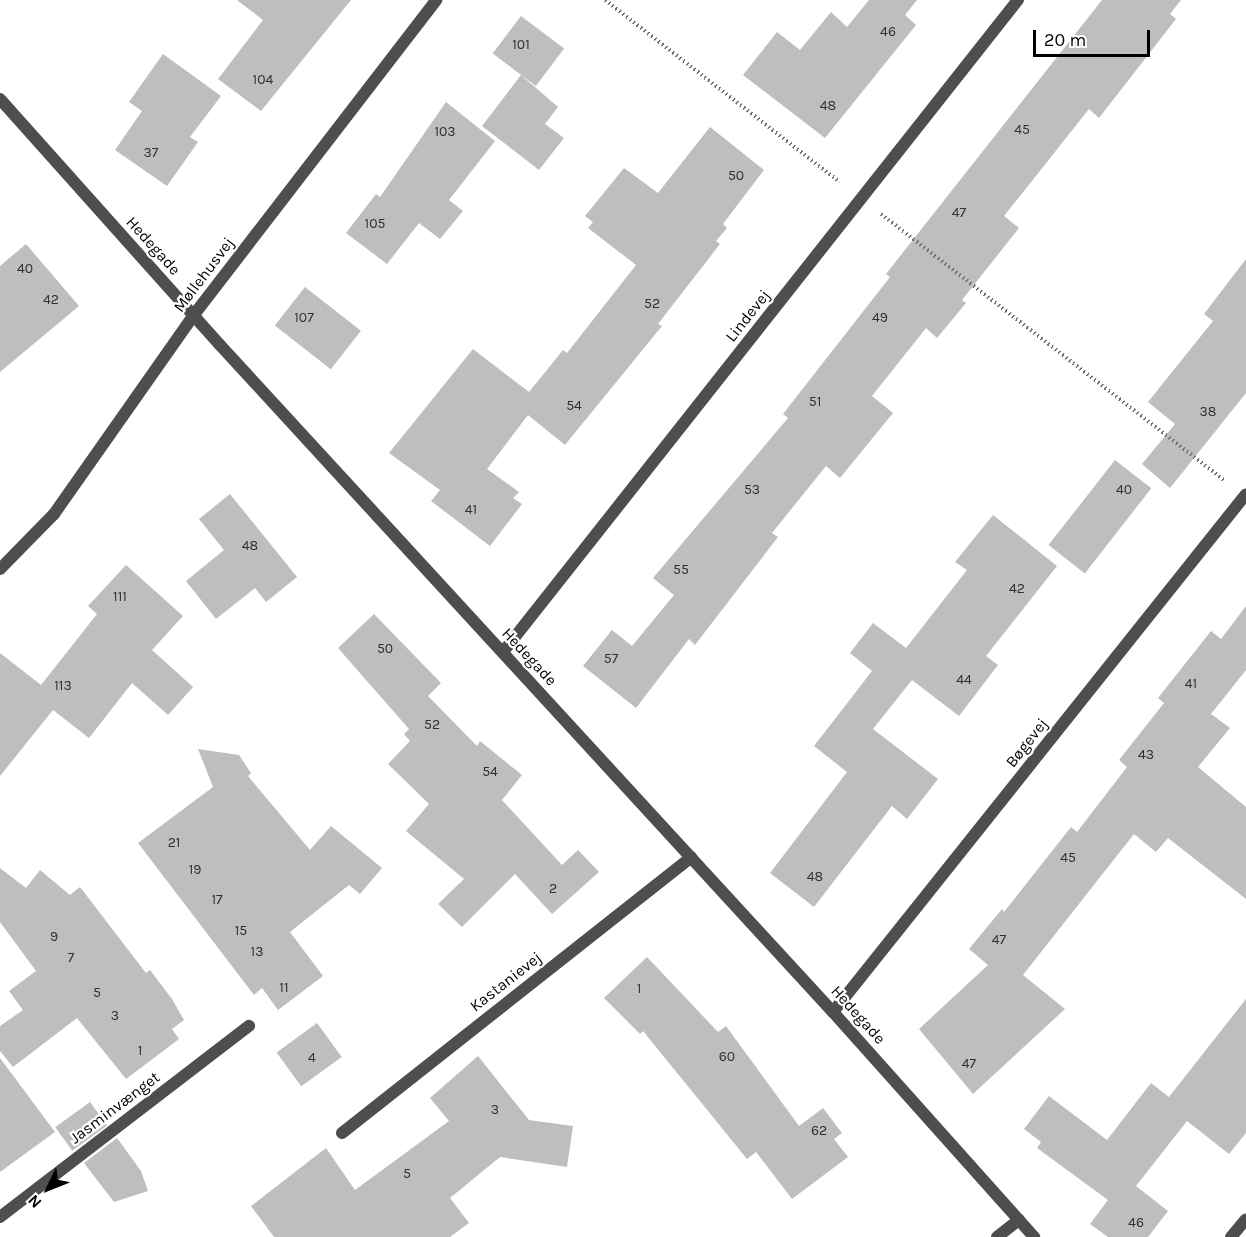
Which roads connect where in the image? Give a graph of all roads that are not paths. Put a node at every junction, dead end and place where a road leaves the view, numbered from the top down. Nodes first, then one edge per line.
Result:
1 (436, 0) edge
2 (1018, 0) edge
3 (0, 99) edge
4 (193, 316) junction
5 (1245, 495) edge
6 (0, 569) edge
7 (502, 652) junction
8 (691, 857) junction
9 (833, 1012) junction
10 (249, 1026) dead end
11 (342, 1133) dead end
12 (0, 1217) edge
13 (1246, 1219) edge
14 (1019, 1220) junction
15 (998, 1237) edge
16 (1034, 1237) edge
17 (1231, 1237) edge

1 - 4 street, Møllehusvej
2 - 7 street, Lindevej
3 - 4 street, Hedegade
4 - 6 street, Møllehusvej
4 - 7 street, Hedegade
5 - 9 street, Bøgevej
7 - 8 street, Hedegade
8 - 9 street, Hedegade
8 - 11 street, Kastanievej
9 - 14 street, Hedegade
10 - 12 street, Jasminvænget
13 - 17 street
14 - 15 street
14 - 16 street, Hedegade

